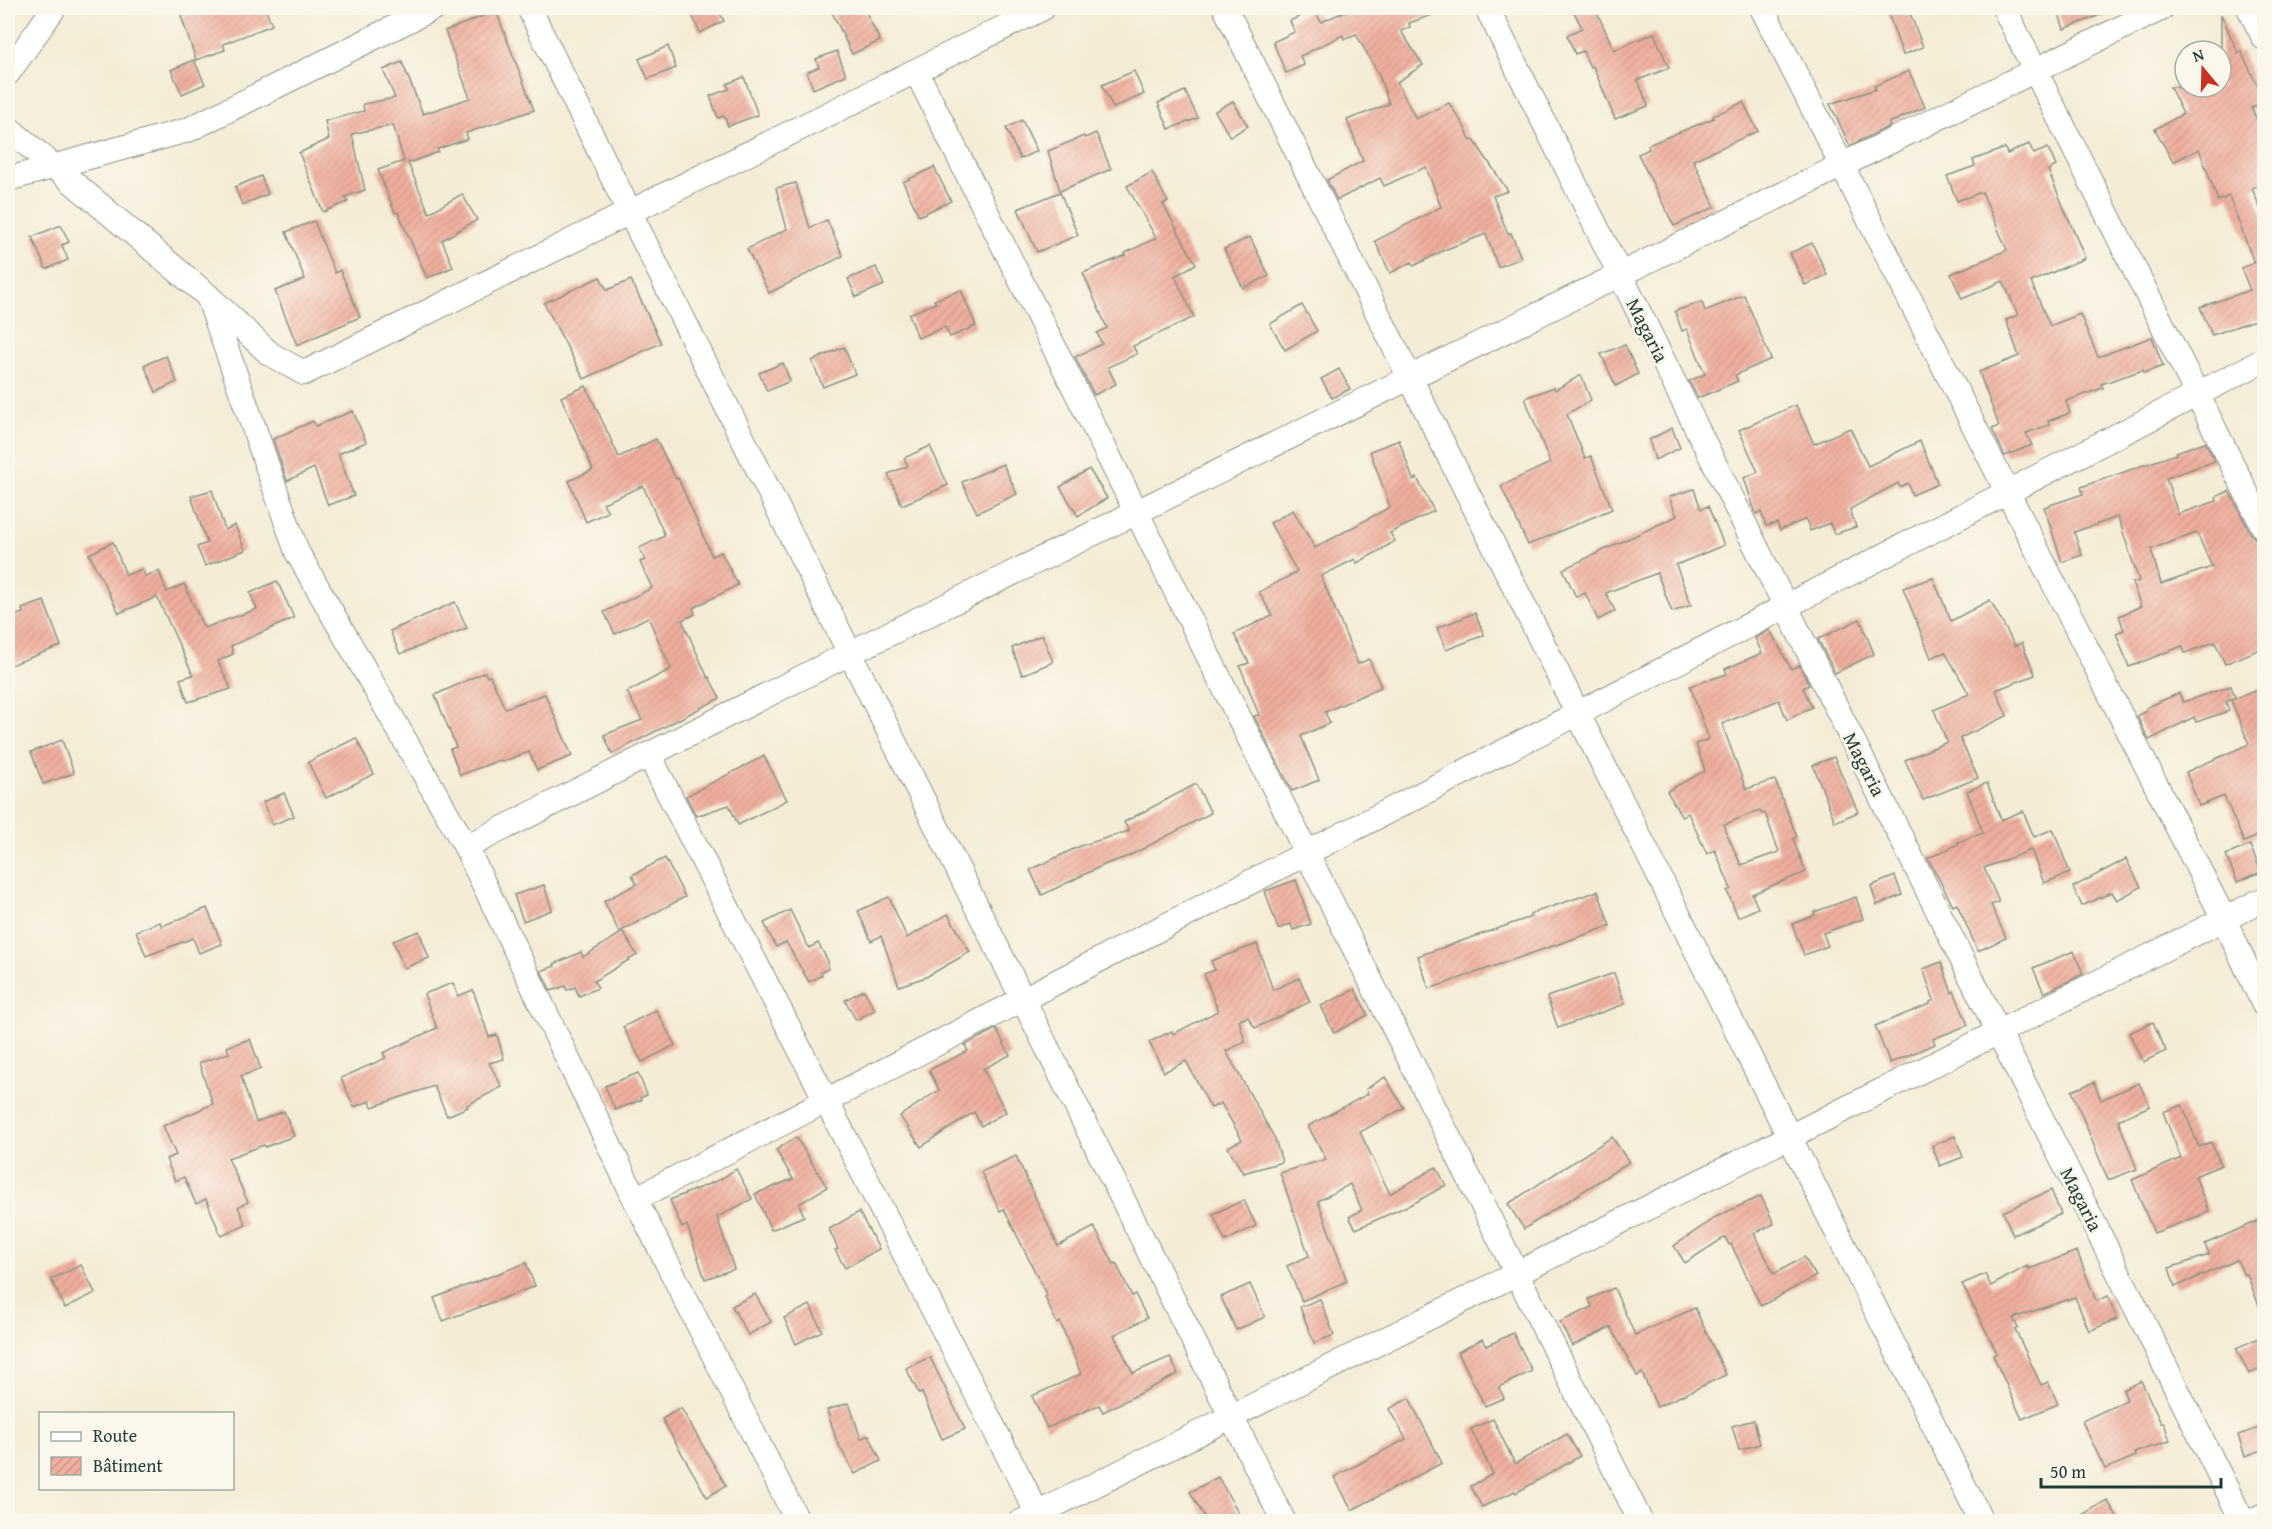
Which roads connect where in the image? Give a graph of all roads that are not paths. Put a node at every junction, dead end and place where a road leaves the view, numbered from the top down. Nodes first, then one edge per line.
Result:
1 (54, 8) edge
2 (433, 8) edge
3 (529, 8) edge
4 (1043, 8) edge
5 (1225, 8) edge
6 (1487, 8) edge
7 (1762, 8) edge
8 (2004, 8) edge
9 (2162, 8) edge
10 (2249, 8) edge
11 (2265, 38) edge
12 (2036, 70) junction
13 (916, 71) junction
14 (8, 73) edge
15 (8, 128) edge
16 (1842, 165) junction
17 (54, 166) junction
18 (8, 179) edge
19 (630, 213) junction
20 (1620, 274) junction
21 (208, 296) junction
22 (2265, 360) edge
23 (1410, 378) junction
24 (2198, 394) junction
25 (2008, 492) junction
26 (1137, 513) junction
27 (2265, 528) edge
28 (1786, 606) junction
29 (850, 653) junction
30 (1578, 713) junction
31 (649, 755) junction
32 (466, 847) junction
33 (1306, 853) junction
34 (2265, 899) edge
35 (2224, 919) junction
36 (1023, 999) junction
37 (2265, 1005) edge
38 (1999, 1032) junction
39 (826, 1100) junction
40 (1789, 1137) junction
41 (635, 1199) junction
42 (1516, 1273) junction
43 (1231, 1416) junction
44 (2265, 1515) edge
45 (1034, 1518) edge
46 (798, 1521) edge
47 (1284, 1521) edge
48 (1641, 1521) edge
49 (1982, 1521) edge
50 (2243, 1521) edge
51 (2250, 1521) edge

1 - 14 street
2 - 17 street
3 - 19 street
4 - 13 street
5 - 23 street
6 - 20 street, Magaria
7 - 16 street
8 - 12 street
9 - 12 street
10 - 11 street
12 - 16 street
12 - 24 street
13 - 19 street
13 - 26 street
15 - 17 street
16 - 20 street
16 - 25 street
17 - 18 street
17 - 21 street
19 - 21 street
19 - 29 street
20 - 23 street
20 - 28 street, Magaria
21 - 32 street
22 - 24 street
23 - 26 street
23 - 30 street
24 - 25 street
24 - 27 street
25 - 28 street
25 - 35 street
26 - 29 street
26 - 33 street
28 - 30 street
28 - 38 street, Magaria
29 - 31 street
29 - 36 street
30 - 33 street
30 - 40 street
31 - 32 street
31 - 39 street
32 - 41 street
33 - 36 street
33 - 42 street
34 - 35 street
35 - 37 street
35 - 38 street
36 - 39 street
36 - 43 street
38 - 40 street
38 - 50 street, Magaria
39 - 41 street
39 - 45 street
40 - 42 street
40 - 49 street
41 - 46 street
42 - 43 street
42 - 48 street
43 - 45 street
43 - 47 street
44 - 51 street

